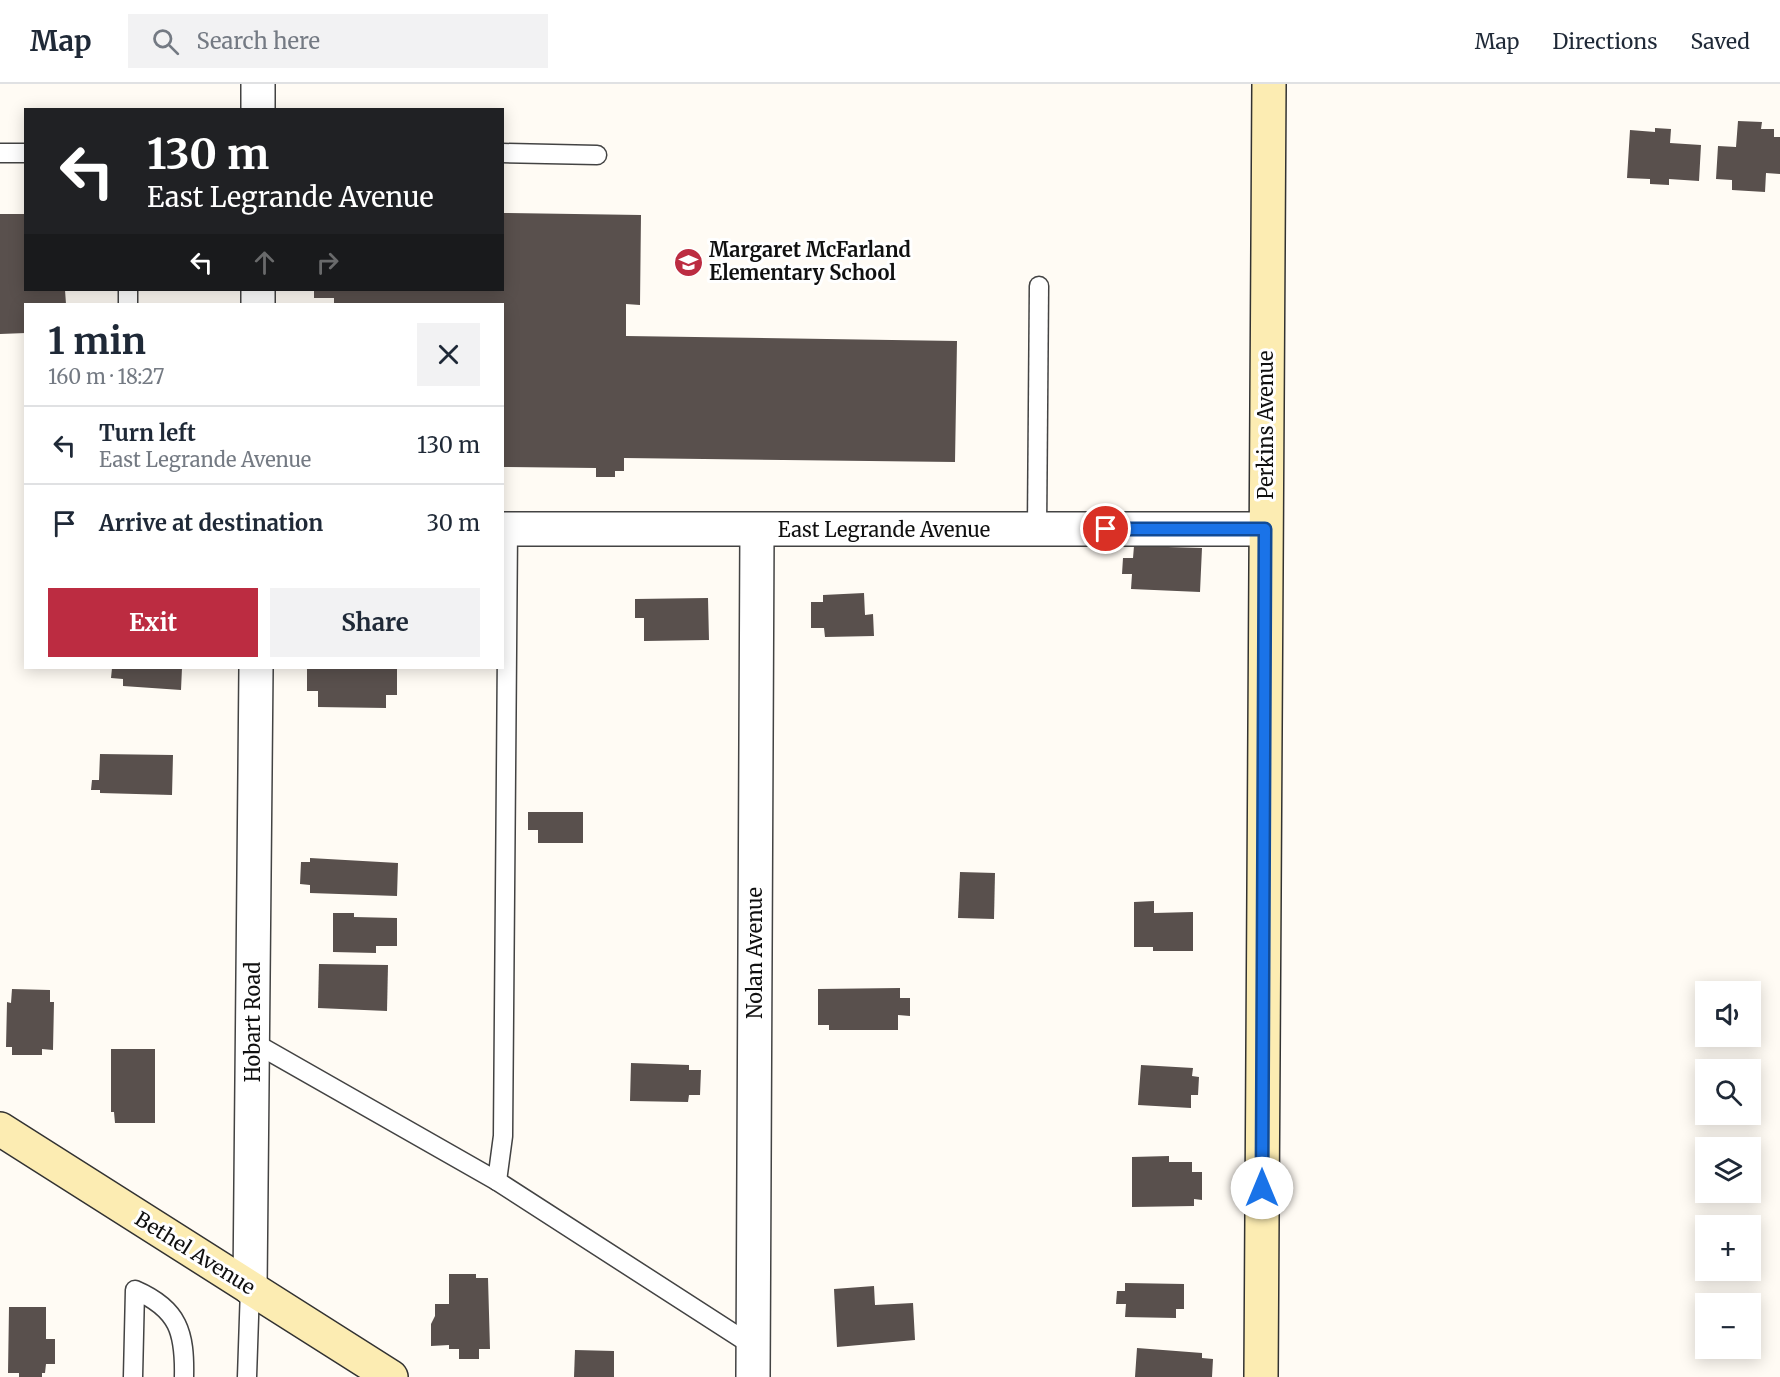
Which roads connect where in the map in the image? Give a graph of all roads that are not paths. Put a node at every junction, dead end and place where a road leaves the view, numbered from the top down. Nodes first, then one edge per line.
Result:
1 (258, 84) edge
2 (1269, 84) edge
3 (258, 108) edge
4 (0, 153) edge
5 (24, 153) edge
6 (504, 153) edge
7 (597, 155) dead end
8 (1039, 286) dead end
9 (505, 529) edge
10 (1037, 529) junction
11 (1265, 529) junction
12 (758, 530) junction
13 (256, 669) edge
14 (253, 1042) junction
15 (0, 1129) edge
16 (497, 1181) junction
17 (250, 1288) junction
18 (753, 1362) edge
19 (133, 1377) edge
20 (184, 1377) edge
21 (247, 1377) edge
22 (391, 1377) edge
23 (1261, 1377) edge

1 - 3 street
2 - 11 street, Perkins Avenue
4 - 5 lane
6 - 7 lane
8 - 10 lane
9 - 12 street, East Legrande Avenue
9 - 16 lane
10 - 11 street, East Legrande Avenue
10 - 12 street, East Legrande Avenue
11 - 23 street, Perkins Avenue
12 - 18 street, Nolan Avenue
13 - 14 street, Hobart Road
14 - 16 lane
14 - 17 street, Hobart Road
15 - 17 street, Bethel Avenue
16 - 18 lane
17 - 21 lane, Hobart Road
17 - 22 street, Bethel Avenue
19 - 20 lane

